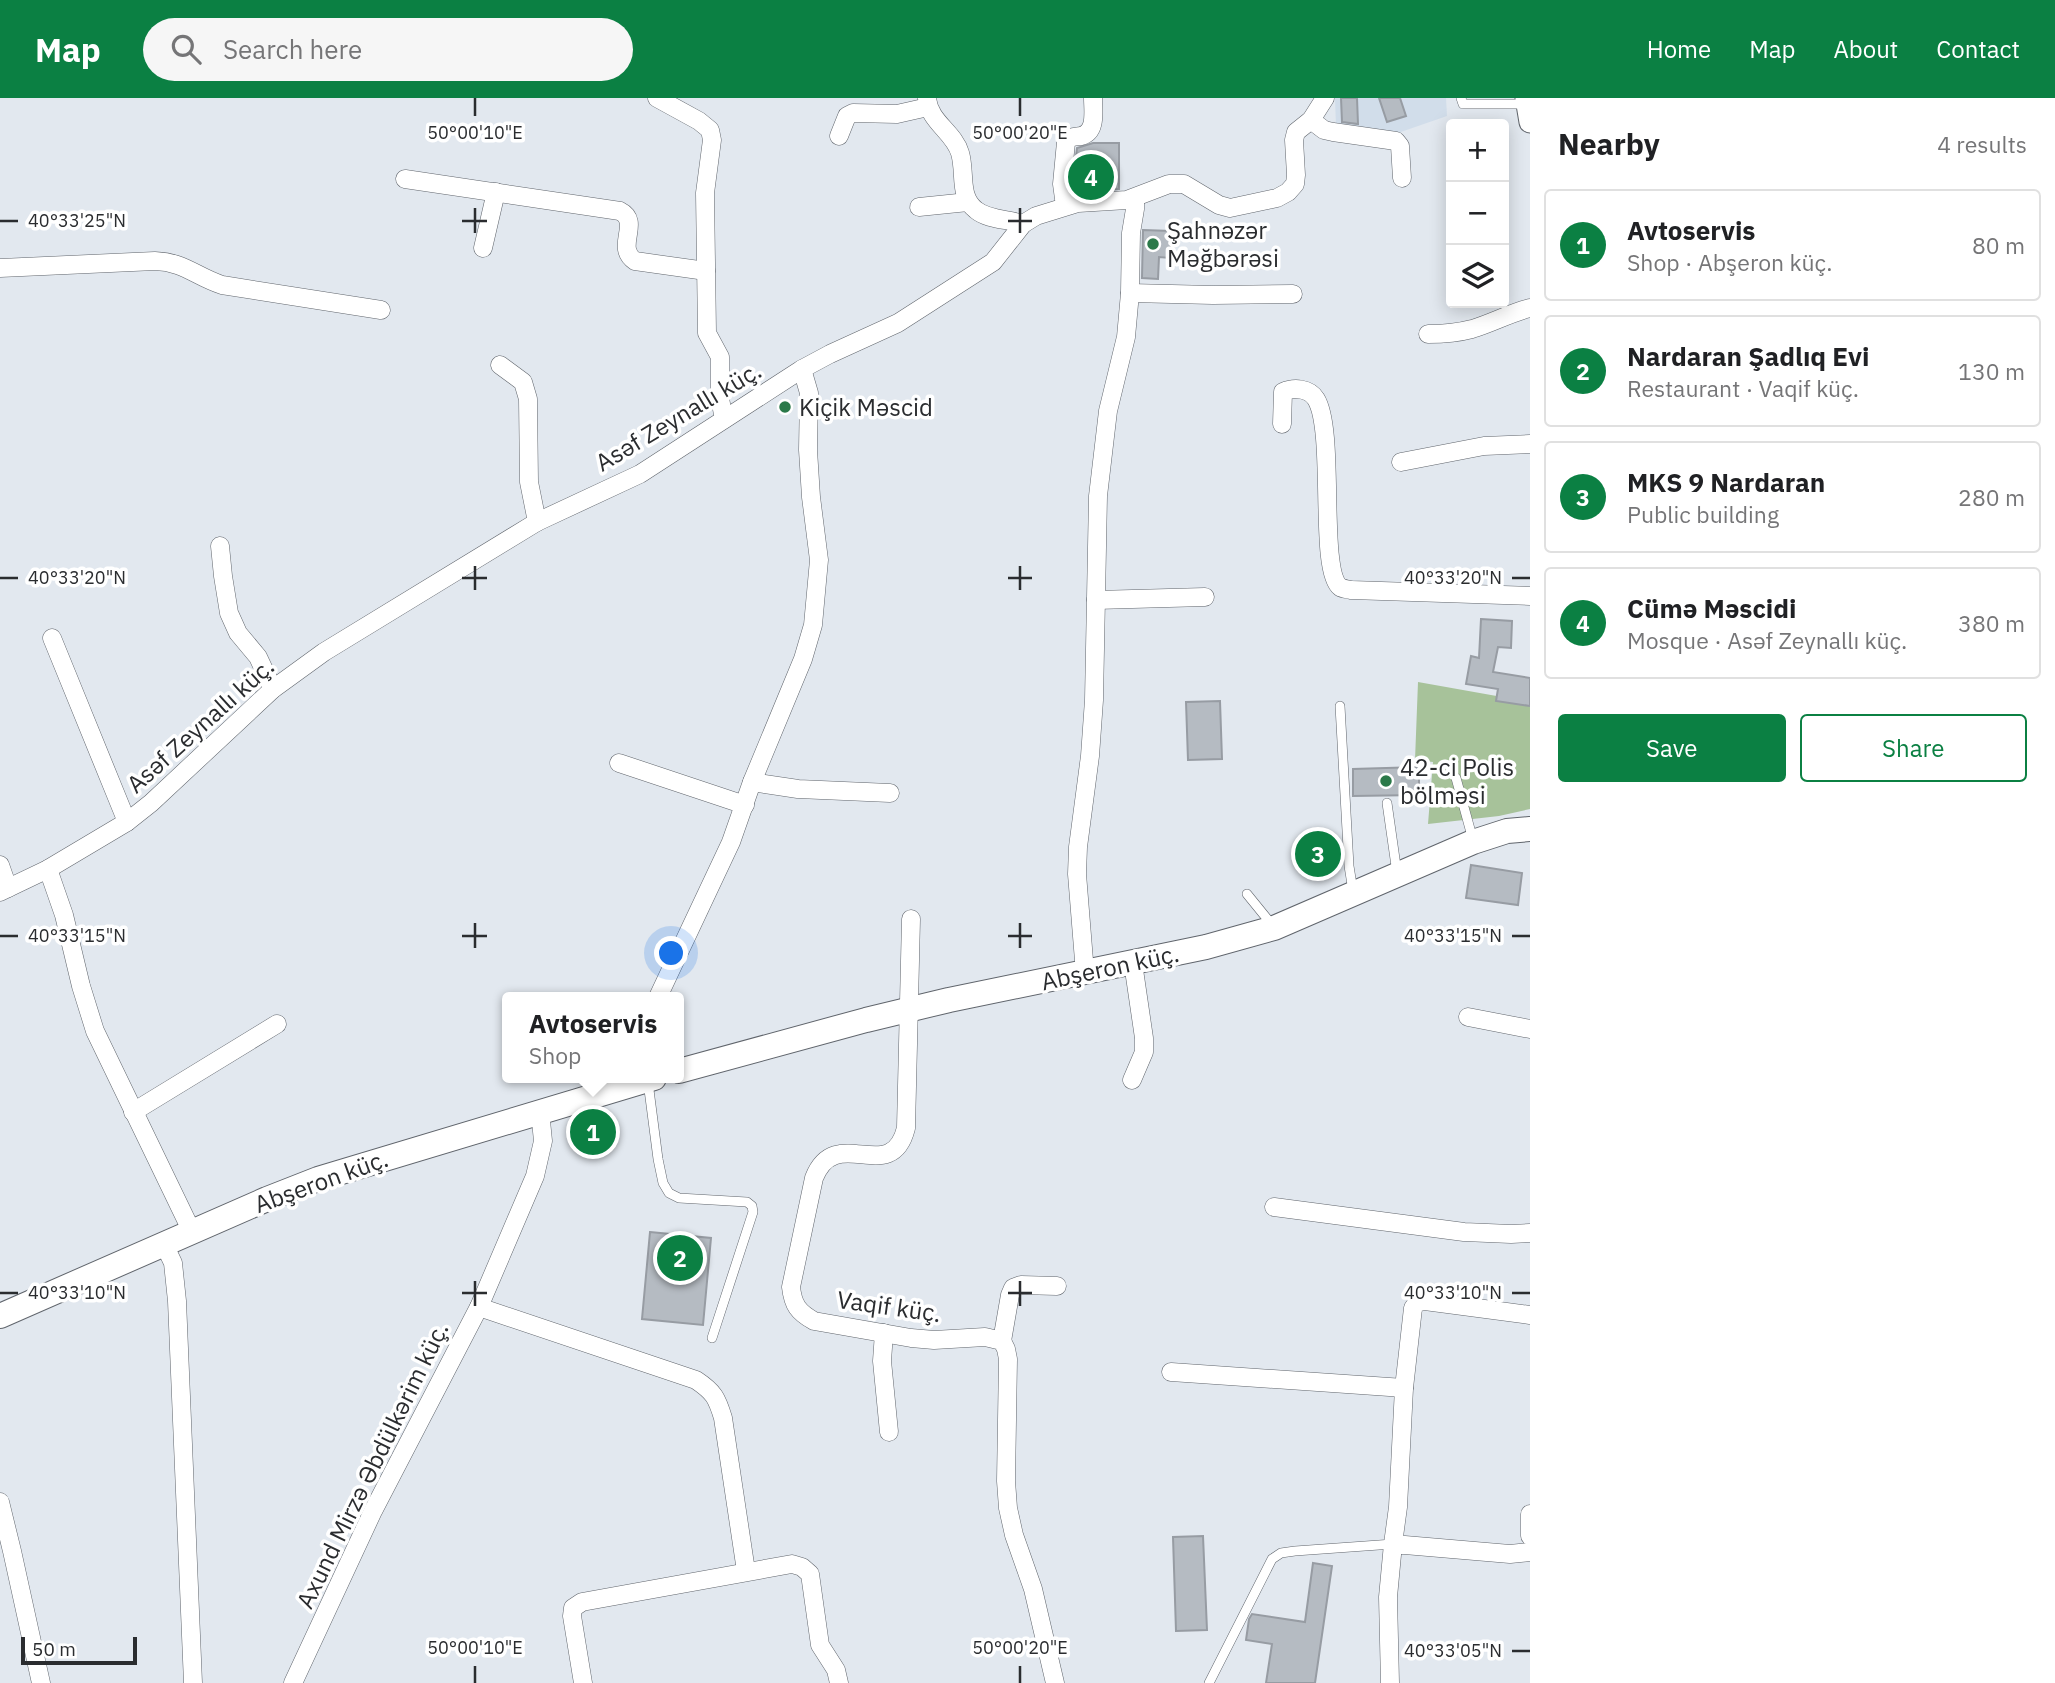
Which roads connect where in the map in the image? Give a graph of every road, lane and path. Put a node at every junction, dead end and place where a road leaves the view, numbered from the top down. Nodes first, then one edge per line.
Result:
1 (657, 98) edge
2 (1093, 98) edge
3 (1325, 98) edge
4 (1461, 98) edge
5 (927, 103) edge
6 (1528, 108) edge
7 (1311, 120) junction
8 (839, 136) dead end
9 (1402, 178) dead end
10 (405, 179) dead end
11 (496, 192) junction
12 (1135, 198) junction
13 (968, 202) junction
14 (1065, 206) junction
15 (919, 207) dead end
16 (1023, 224) junction
17 (483, 248) dead end
18 (0, 268) edge
19 (706, 271) junction
20 (1130, 293) junction
21 (1293, 294) dead end
22 (1530, 308) edge
23 (381, 310) dead end
24 (1428, 334) dead end
25 (500, 365) dead end
26 (802, 369) junction
27 (724, 419) junction
28 (1282, 424) dead end
29 (1530, 444) edge
30 (1401, 462) dead end
31 (537, 522) junction
32 (220, 546) dead end
33 (1530, 596) edge
34 (1205, 597) dead end
35 (1096, 600) junction
36 (52, 638) dead end
37 (273, 689) junction
38 (1340, 706) dead end
39 (619, 763) dead end
40 (1456, 778) dead end
41 (752, 782) junction
42 (890, 793) dead end
43 (1387, 803) dead end
44 (745, 805) junction
45 (127, 822) junction
46 (1530, 829) edge
47 (1473, 842) junction
48 (0, 865) edge
49 (48, 869) junction
50 (1398, 874) junction
51 (4, 890) edge
52 (1353, 893) junction
53 (1247, 894) dead end
54 (911, 919) dead end
55 (1274, 928) junction
56 (1133, 963) junction
57 (1085, 973) junction
58 (660, 992) edge
59 (910, 1009) junction
60 (1468, 1017) dead end
61 (277, 1024) dead end
62 (1530, 1029) edge
63 (684, 1070) edge
64 (1132, 1080) dead end
65 (631, 1083) edge
66 (642, 1083) edge
67 (540, 1111) junction
68 (133, 1112) junction
69 (1274, 1207) dead end
70 (192, 1232) junction
71 (1530, 1233) edge
72 (164, 1244) junction
73 (1057, 1286) dead end
74 (479, 1307) junction
75 (1, 1314) edge
76 (1530, 1315) edge
77 (884, 1333) junction
78 (712, 1338) dead end
79 (1002, 1341) junction
80 (1171, 1373) dead end
81 (1404, 1388) junction
82 (889, 1432) dead end
83 (0, 1502) edge
84 (1530, 1514) edge
85 (1530, 1536) edge
86 (1393, 1544) junction
87 (1530, 1552) edge
88 (746, 1571) junction
89 (41, 1683) edge
90 (193, 1683) edge
91 (293, 1683) edge
92 (583, 1683) edge
93 (839, 1683) edge
94 (1055, 1683) edge
95 (1209, 1683) edge
96 (1390, 1683) edge

1 - 19 street
2 - 14 street
3 - 7 street, Asəf Zeynallı küç.
4 - 6 lane
5 - 8 street
5 - 13 street
7 - 9 street
7 - 12 street, Asəf Zeynallı küç.
10 - 11 street
11 - 17 street
11 - 19 street
12 - 14 street, Asəf Zeynallı küç.
12 - 20 street
13 - 15 street
13 - 16 street
14 - 16 street, Asəf Zeynallı küç.
16 - 26 street, Asəf Zeynallı küç.
18 - 23 street
19 - 27 street
20 - 21 street
20 - 35 street
22 - 24 street
25 - 31 street
26 - 27 street, Asəf Zeynallı küç.
26 - 41 street
27 - 31 street, Asəf Zeynallı küç.
28 - 33 street
29 - 30 street
31 - 37 street, Asəf Zeynallı küç.
32 - 37 street
34 - 35 street
35 - 57 street
36 - 45 street
37 - 45 street, Asəf Zeynallı küç.
38 - 52 lane
39 - 44 street
40 - 47 lane
41 - 42 street
41 - 44 street
43 - 50 lane
44 - 58 street
45 - 49 street, Asəf Zeynallı küç.
46 - 47 main road, Abşeron küç.
47 - 50 main road, Abşeron küç.
48 - 51 street
49 - 51 street, Asəf Zeynallı küç.
49 - 68 street
50 - 52 main road, Abşeron küç.
52 - 55 main road, Abşeron küç.
53 - 55 lane
54 - 59 street
55 - 56 main road, Abşeron küç.
56 - 57 main road, Abşeron küç.
56 - 64 street
57 - 59 main road, Abşeron küç.
59 - 63 main road, Abşeron küç.
59 - 77 street, Vaqif küç.
60 - 62 street
61 - 68 street
65 - 67 main road, Abşeron küç.
66 - 78 lane
67 - 70 main road, Abşeron küç.
67 - 74 street, Axund Mirzə Əbdülkərim küç.
68 - 70 street
69 - 71 street
70 - 72 main road, Abşeron küç.
72 - 75 main road, Abşeron küç.
72 - 90 street
73 - 79 street
74 - 88 street
74 - 91 street, Axund Mirzə Əbdülkərim küç.
76 - 81 street
77 - 79 street, Vaqif küç.
77 - 82 street
79 - 94 street
80 - 81 street
81 - 86 street
83 - 89 street
84 - 85 street
86 - 87 street
86 - 95 lane
86 - 96 street
88 - 92 street
88 - 93 street

